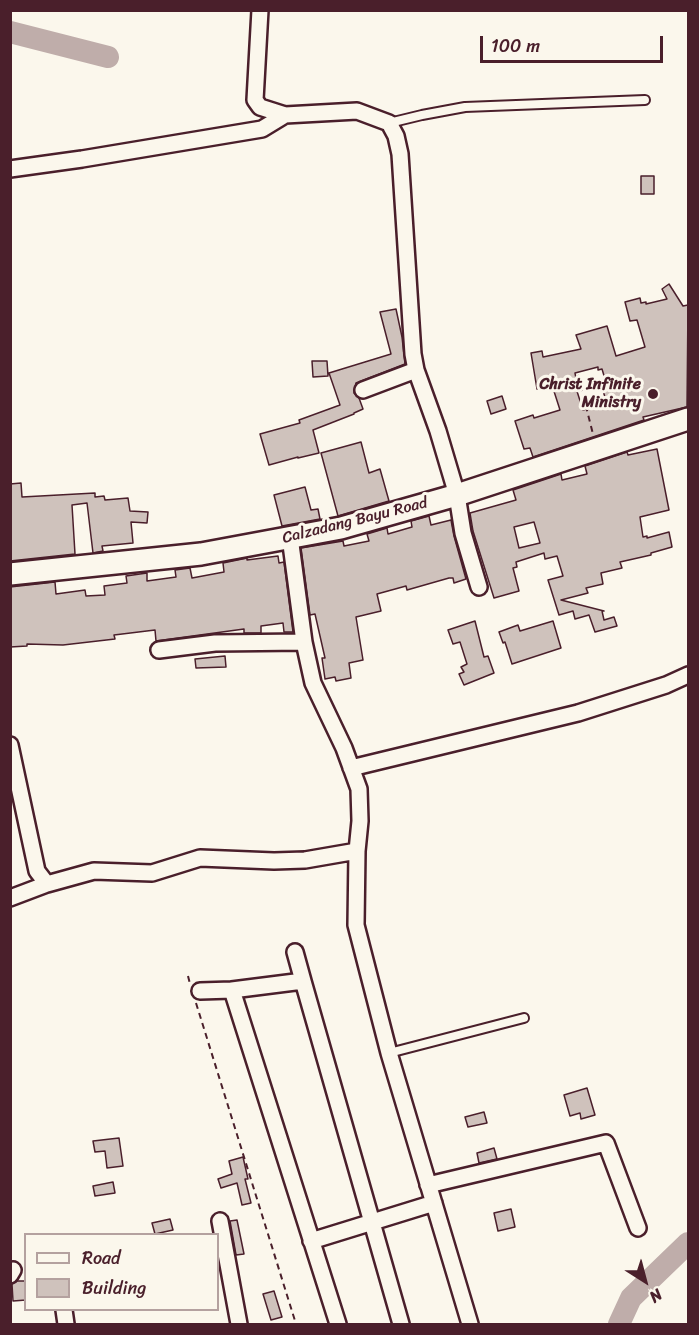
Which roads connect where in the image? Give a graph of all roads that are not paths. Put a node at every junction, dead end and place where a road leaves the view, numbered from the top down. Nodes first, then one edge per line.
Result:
1 (260, 10) edge
2 (645, 100) dead end
3 (285, 114) junction
4 (389, 123) junction
5 (10, 169) edge
6 (416, 370) junction
7 (363, 390) dead end
8 (688, 419) edge
9 (457, 495) junction
10 (290, 537) junction
11 (10, 574) edge
12 (479, 587) dead end
13 (304, 642) junction
14 (159, 650) dead end
15 (688, 675) edge
16 (10, 746) edge
17 (351, 768) junction
18 (357, 851) junction
19 (47, 884) junction
20 (10, 898) edge
21 (295, 952) dead end
22 (303, 981) junction
23 (232, 990) junction
24 (195, 993) road end
25 (524, 1018) dead end
26 (389, 1053) junction
27 (428, 1185) junction
28 (434, 1203) junction
29 (220, 1221) dead end
30 (373, 1221) junction
31 (638, 1228) dead end
32 (311, 1241) junction
33 (239, 1324) edge
34 (338, 1324) edge
35 (401, 1324) edge
36 (470, 1324) edge

1 - 3 street
2 - 4 lane
3 - 4 street
3 - 5 street
4 - 6 street
6 - 7 street
6 - 9 street
8 - 9 street, Calzadang Bayu Road
9 - 10 street, Calzadang Bayu Road
9 - 12 street
10 - 11 street, Calzadang Bayu Road
10 - 13 street
13 - 14 street
13 - 17 street
15 - 17 street
16 - 19 street
17 - 18 street
18 - 19 street
18 - 26 street
19 - 20 street
21 - 22 street
22 - 23 street
22 - 30 street
23 - 24 street
23 - 32 street
25 - 26 lane
26 - 27 street
27 - 28 street
27 - 31 street
28 - 30 street
28 - 36 street
29 - 33 street
30 - 32 street
30 - 35 street
32 - 34 street

